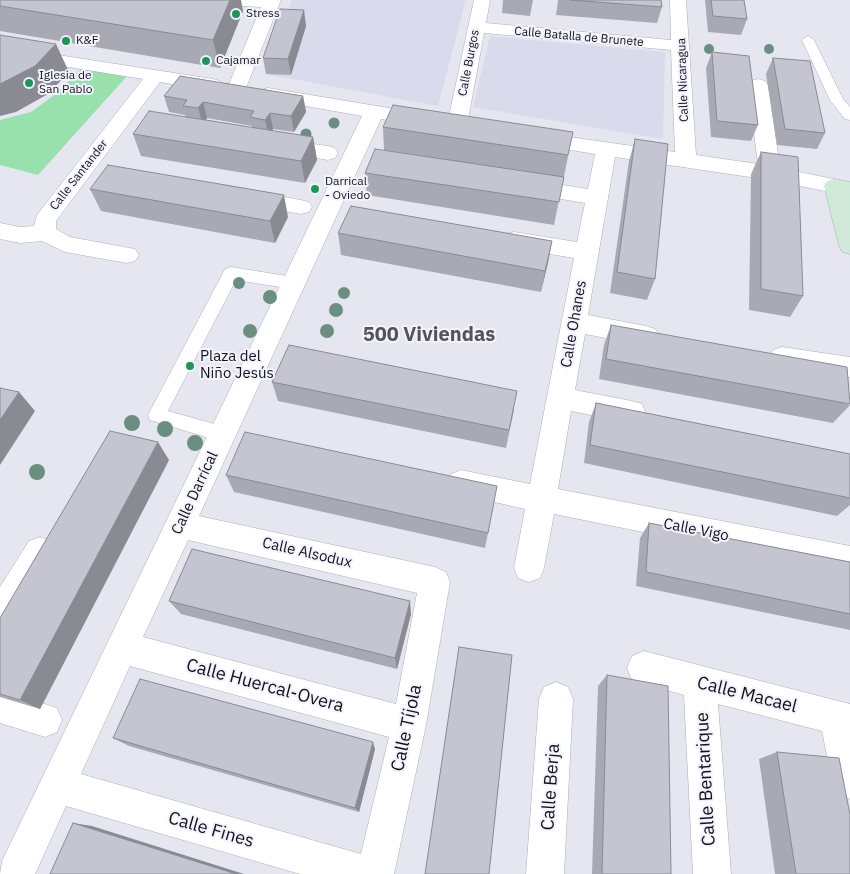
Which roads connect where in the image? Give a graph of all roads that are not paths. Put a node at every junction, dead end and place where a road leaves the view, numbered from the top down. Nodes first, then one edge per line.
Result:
1 (221, 0) edge
2 (482, 0) edge
3 (678, 0) edge
4 (273, 1) edge
5 (477, 27) junction
6 (808, 40) dead end
7 (682, 46) junction
8 (0, 51) edge
9 (155, 76) junction
10 (758, 84) dead end
11 (237, 89) junction
12 (374, 112) junction
13 (850, 116) edge
14 (512, 134) edge
15 (260, 142) edge
16 (606, 149) junction
17 (351, 157) junction
18 (686, 160) junction
19 (770, 173) junction
20 (509, 183) edge
21 (842, 188) edge
22 (235, 195) edge
23 (596, 198) junction
24 (325, 210) junction
25 (0, 231) edge
26 (44, 233) junction
27 (491, 237) edge
28 (850, 246) edge
29 (587, 252) junction
30 (127, 255) dead end
31 (293, 283) junction
32 (574, 322) junction
33 (666, 340) edge
34 (762, 354) edge
35 (850, 367) edge
36 (560, 398) junction
37 (657, 416) edge
38 (222, 434) junction
39 (251, 440) edge
40 (435, 478) edge
41 (542, 500) junction
42 (180, 525) junction
43 (56, 526) edge
44 (850, 560) edge
45 (529, 568) dead end
46 (435, 582) joint
47 (0, 616) edge
48 (122, 648) junction
49 (644, 668) dead end
50 (700, 683) junction
51 (556, 699) dead end
52 (0, 706) edge
53 (45, 720) dead end
54 (844, 720) edge
55 (409, 725) junction
56 (850, 781) edge
57 (57, 785) junction
58 (15, 874) edge
59 (365, 874) edge
60 (375, 874) edge
61 (545, 874) edge
62 (712, 874) edge

1 - 4 street
2 - 5 street, Calle Burgos
3 - 7 street, Calle Nicaragua
4 - 11 street
5 - 7 street, Calle Batalla de Brunete
5 - 12 street, Calle Burgos
6 - 13 lane
7 - 18 street, Calle Nicaragua
8 - 9 street
9 - 11 street
9 - 26 street, Calle Santander
10 - 19 street
11 - 12 street
12 - 17 street, Calle Darrícal
14 - 16 street
15 - 17 street
16 - 18 street
16 - 23 street, Calle Ohanes
17 - 24 street, Calle Darrícal
18 - 19 street
19 - 21 street
20 - 23 street
21 - 28 main road
22 - 24 street
23 - 29 street, Calle Ohanes
24 - 31 street, Calle Darrícal
25 - 26 street
26 - 30 street
27 - 29 street
29 - 32 street, Calle Ohanes
31 - 38 street, Calle Darrícal
31 - 38 lane
32 - 33 street
32 - 36 street, Calle Ohanes
34 - 35 street
36 - 37 street
36 - 41 street, Calle Ohanes
38 - 39 street
38 - 42 street, Calle Darrícal
40 - 41 street, Calle Vigo
41 - 44 street, Calle Vigo
41 - 45 street, Calle Ohanes
42 - 46 street, Calle Alsodux
42 - 48 street, Calle Darrícal
43 - 47 street
46 - 55 street, Calle Tíjola
48 - 55 street, Calle Huercal-Overa
48 - 57 street, Calle Darrícal
49 - 50 street, Calle Macael
50 - 54 street, Calle Macael
50 - 62 street, Calle Bentarique
51 - 61 street, Calle Berja
52 - 53 street
54 - 56 street
55 - 60 street, Calle Tíjola
57 - 58 street, Calle Darrícal
57 - 59 street, Calle Fines

